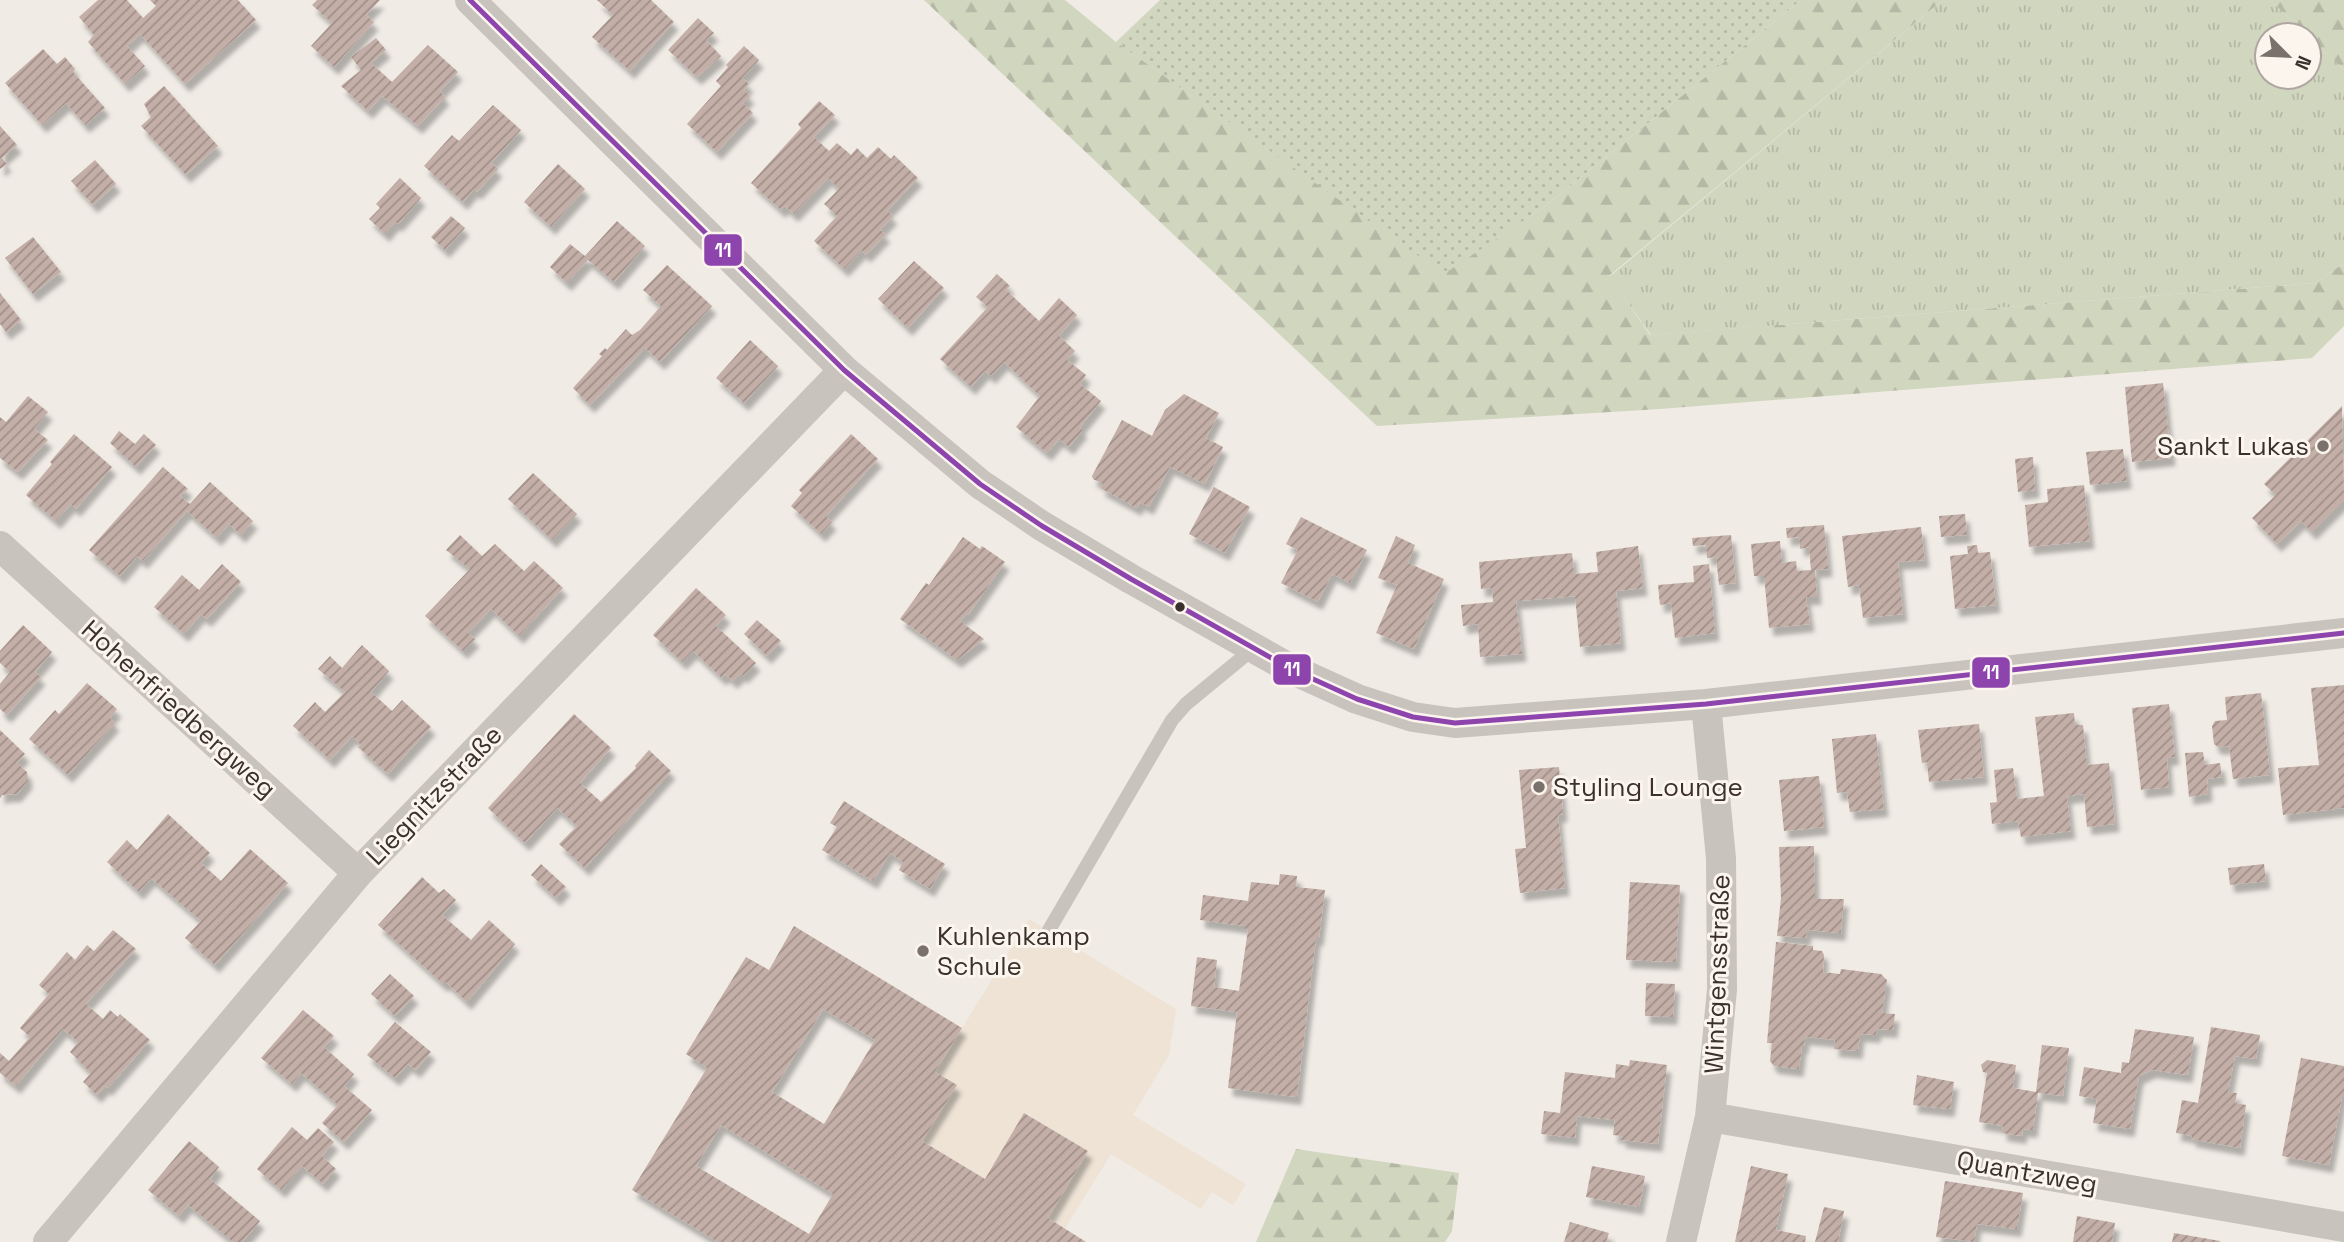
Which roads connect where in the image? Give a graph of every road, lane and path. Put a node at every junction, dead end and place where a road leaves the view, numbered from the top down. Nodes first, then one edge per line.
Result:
1 (470, 0) edge
2 (844, 370) junction
3 (0, 545) edge
4 (2344, 633) edge
5 (1254, 648) junction
6 (1706, 704) junction
7 (358, 873) junction
8 (1049, 930) dead end
9 (1710, 1117) junction
10 (2344, 1227) edge
11 (48, 1242) edge
12 (1681, 1242) edge

1 - 2 street
2 - 5 street
2 - 7 street, Liegnitzstraße
3 - 7 street, Hohenfriedbergweg
4 - 6 street
5 - 6 street
5 - 8 lane
6 - 9 street, Wintgensstraße
7 - 11 street, Liegnitzstraße
9 - 10 street, Quantzweg
9 - 12 street, Wintgensstraße

